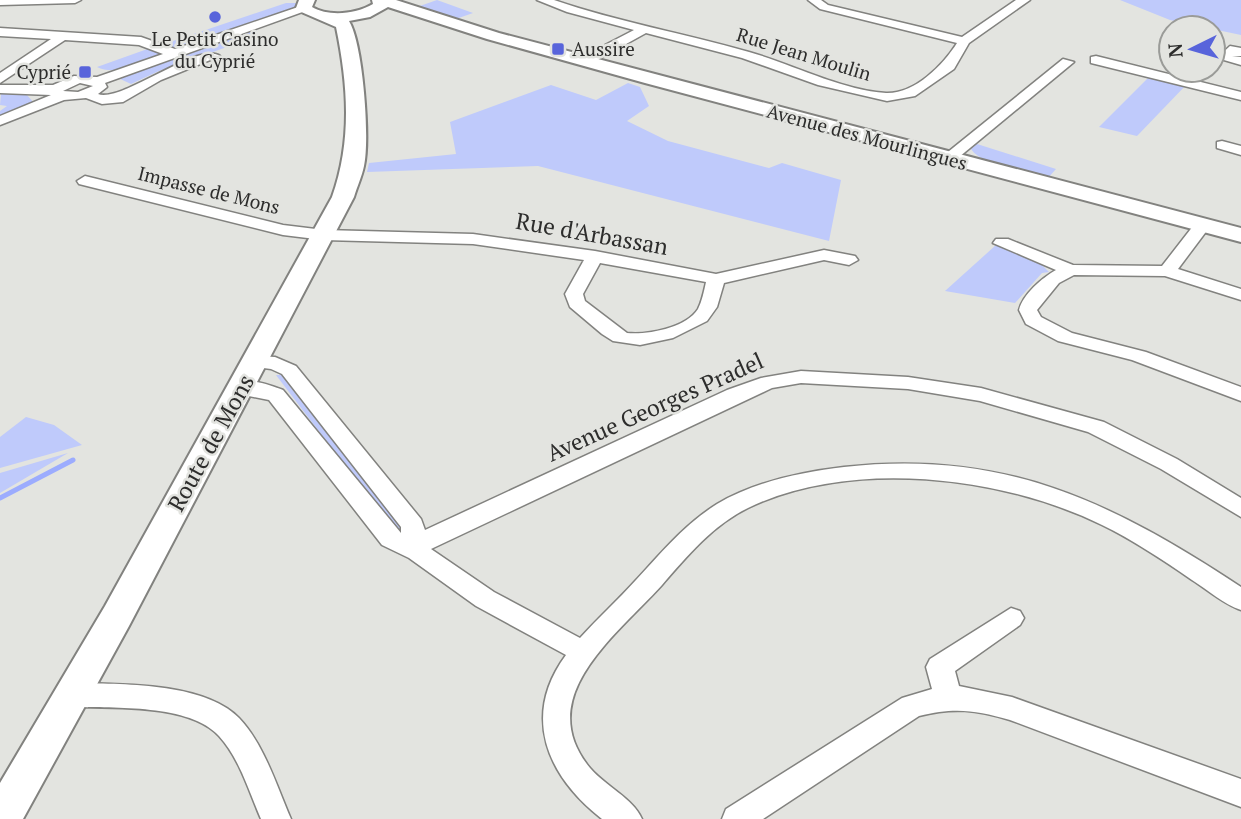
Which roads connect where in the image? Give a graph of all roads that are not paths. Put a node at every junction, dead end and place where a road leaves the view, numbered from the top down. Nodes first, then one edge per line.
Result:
1 (75, 0) edge
2 (542, 0) edge
3 (814, 0) edge
4 (1024, 0) edge
5 (57, 1) edge
6 (0, 2) edge
7 (375, 6) edge
8 (309, 8) edge
9 (333, 17) junction
10 (645, 29) junction
11 (0, 32) edge
12 (25, 34) junction
13 (63, 36) junction
14 (964, 41) junction
15 (349, 48) junction
16 (231, 50) dead end
17 (1241, 52) edge
18 (176, 54) junction
19 (585, 61) junction
20 (1241, 61) edge
21 (0, 79) edge
22 (98, 81) junction
23 (0, 89) edge
24 (59, 92) junction
25 (87, 94) junction
26 (1241, 96) edge
27 (0, 121) edge
28 (1222, 145) dead end
29 (1241, 151) edge
30 (948, 159) junction
31 (85, 181) dead end
32 (1203, 225) junction
33 (1240, 232) edge
34 (324, 235) junction
35 (1002, 243) dead end
36 (595, 256) junction
37 (849, 260) dead end
38 (1071, 270) junction
39 (1167, 271) junction
40 (716, 279) junction
41 (1241, 295) edge
42 (256, 362) junction
43 (241, 388) junction
44 (1241, 394) edge
45 (1241, 509) edge
46 (414, 546) junction
47 (1241, 600) edge
48 (1011, 618) dead end
49 (585, 652) junction
50 (73, 695) junction
51 (948, 698) junction
52 (1241, 793) edge
53 (1, 819) edge
54 (276, 819) edge
55 (627, 819) edge
56 (737, 819) edge

1 - 5 street
2 - 10 street, Rue Jean Moulin
3 - 14 street
4 - 14 street, Rue Jean Moulin
5 - 6 street
5 - 12 street
7 - 9 main road, Avenue des Mourlingues
7 - 15 main road, Route de Mons
7 - 19 main road, Avenue des Mourlingues
8 - 9 main road, Avenue des Mourlingues
8 - 18 street
9 - 15 main road, Route de Mons
10 - 14 street, Rue Jean Moulin
10 - 19 street
11 - 12 street
12 - 13 street
13 - 18 street
13 - 21 street
15 - 34 main road, Route de Mons
16 - 25 street
17 - 20 street
18 - 22 street
19 - 30 main road, Avenue des Mourlingues
22 - 24 street
22 - 25 street
23 - 24 street
24 - 25 street
24 - 27 street
26 - 30 street
28 - 29 street
30 - 32 main road, Avenue des Mourlingues
31 - 34 street, Impasse de Mons
32 - 33 main road, Avenue des Mourlingues
32 - 39 street
34 - 36 street, Rue d'Arbassan
34 - 42 main road, Route de Mons
35 - 38 street
36 - 40 street, Rue d'Arbassan
36 - 40 street
37 - 40 street, Rue d'Arbassan
38 - 39 street
38 - 44 street
39 - 41 street
42 - 43 main road, Route de Mons
42 - 46 street
43 - 46 street
43 - 50 main road, Route de Mons
45 - 46 street, Avenue Georges Pradel
46 - 49 street
47 - 49 street
48 - 51 street
49 - 55 street
50 - 53 main road, Route de Mons
50 - 54 street
51 - 52 street
51 - 56 street

